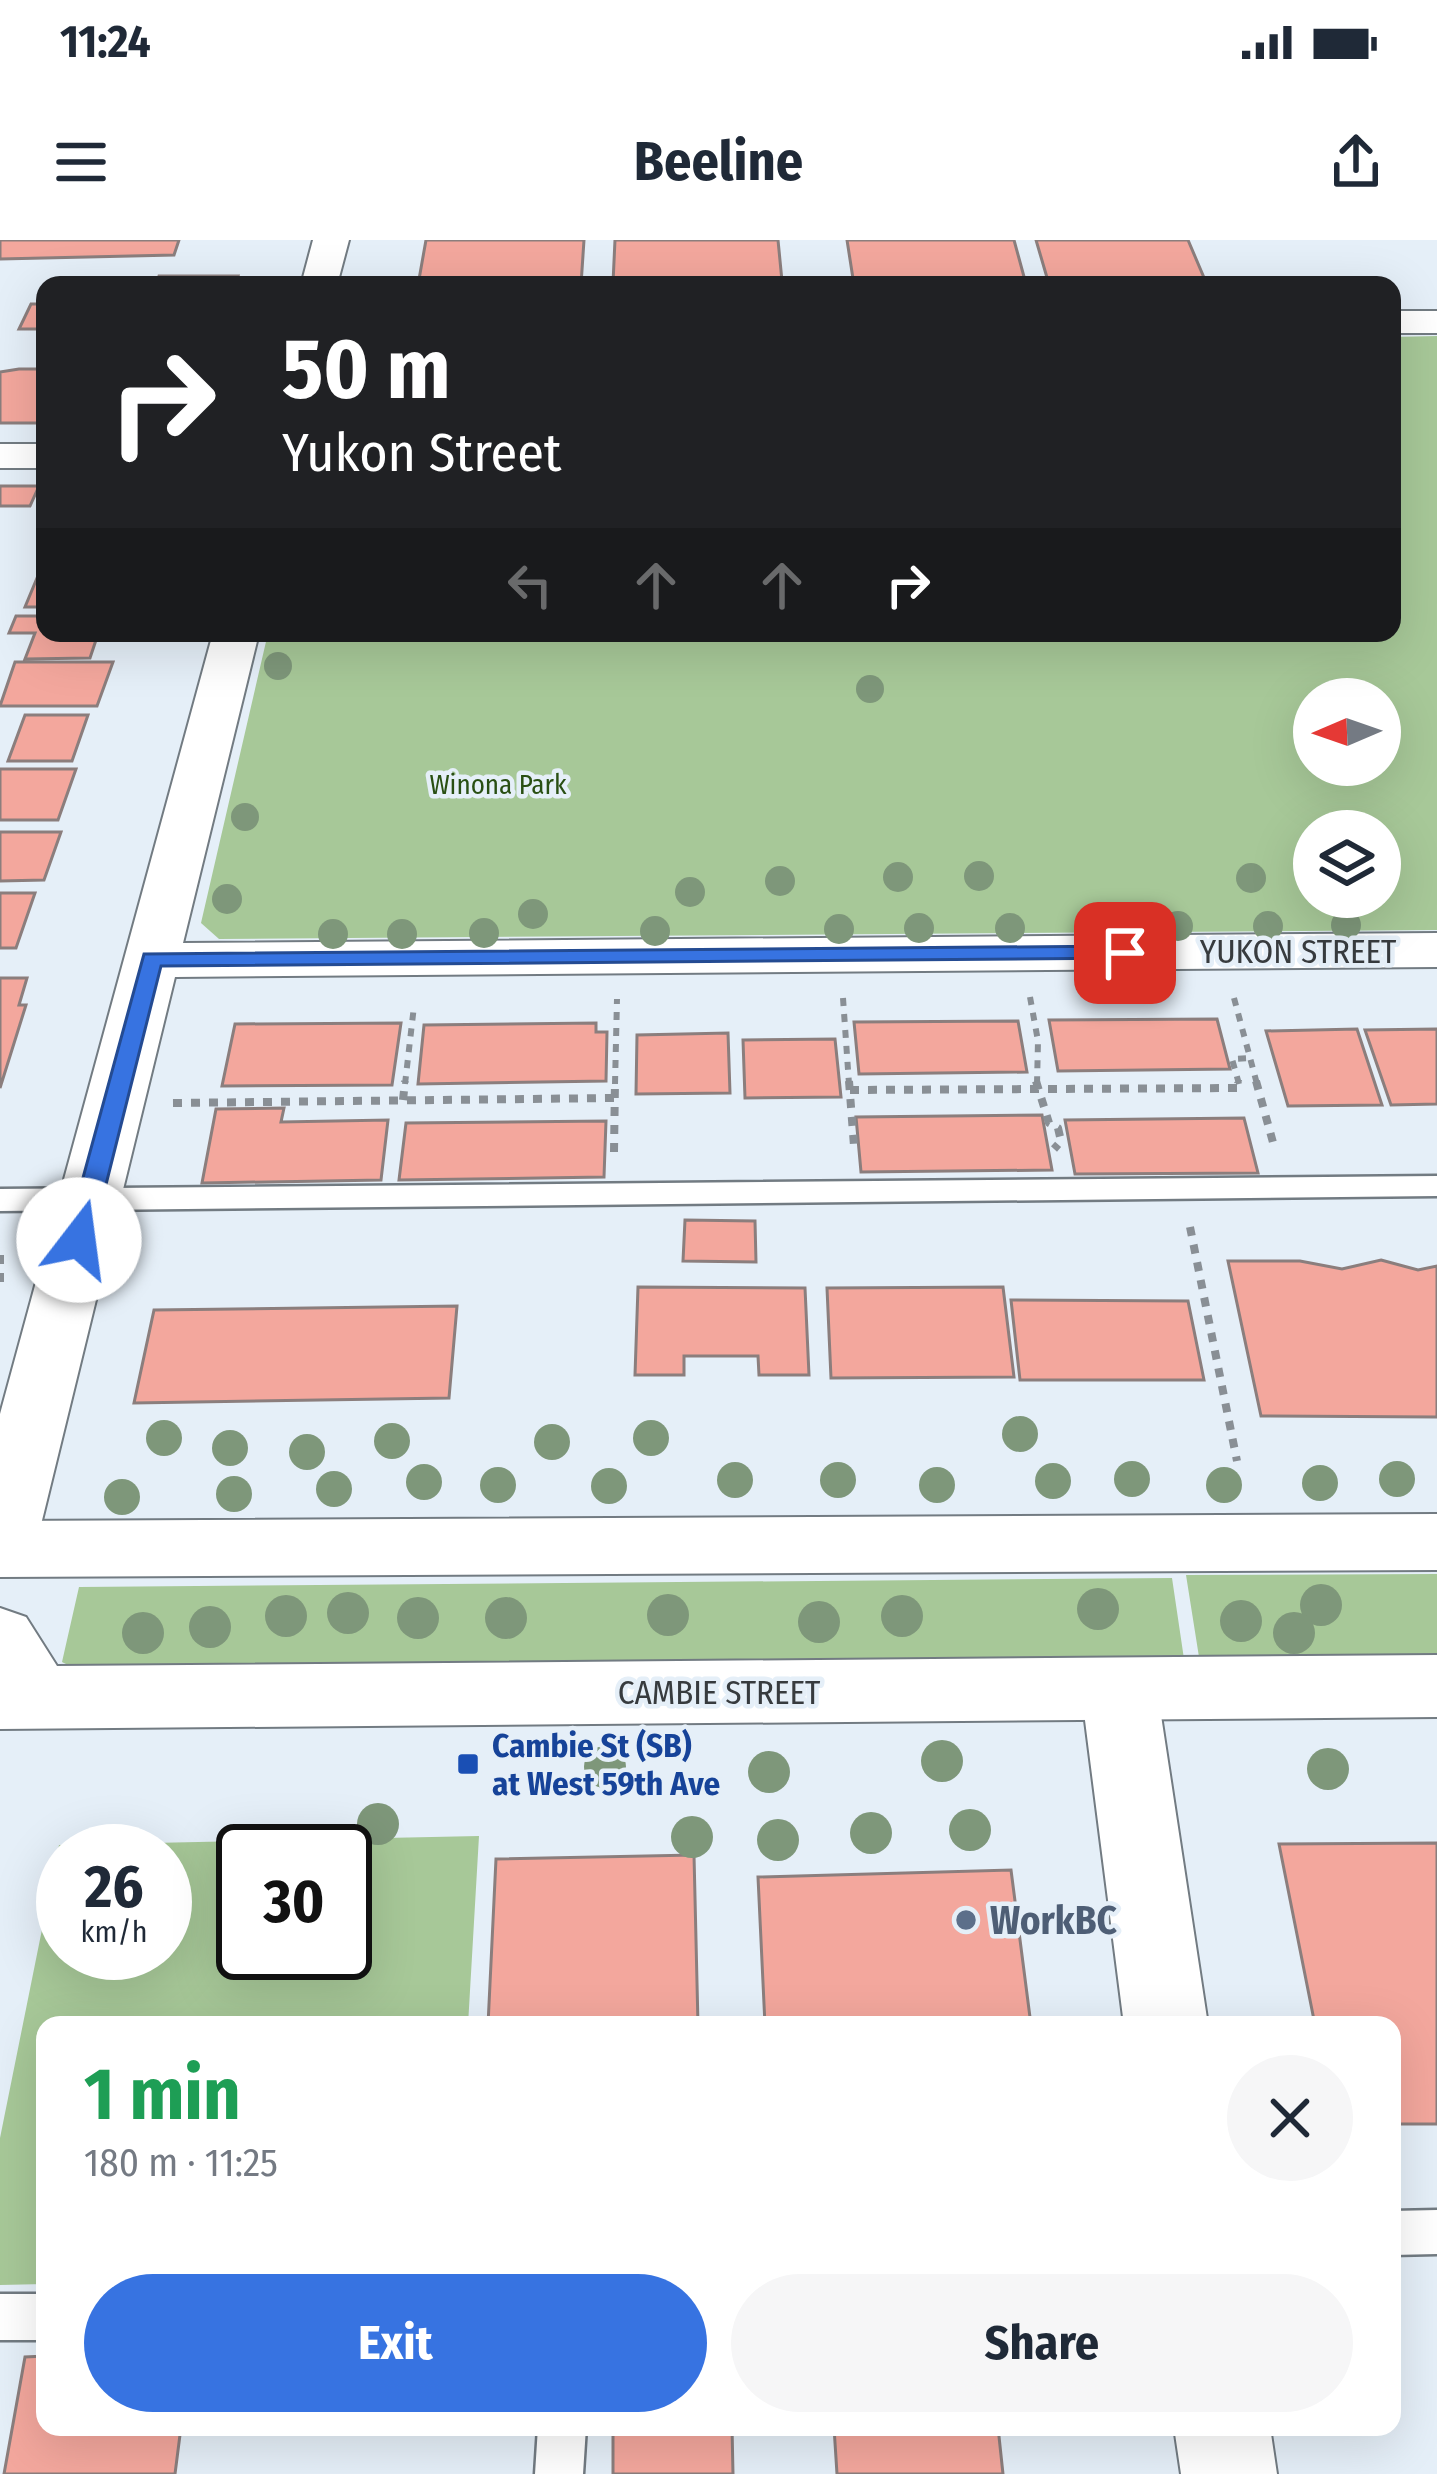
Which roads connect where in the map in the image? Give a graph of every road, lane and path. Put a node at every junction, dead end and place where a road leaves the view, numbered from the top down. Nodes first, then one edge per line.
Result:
1 (331, 240) edge
2 (321, 276) edge
3 (1401, 322) edge
4 (1437, 322) edge
5 (0, 456) edge
6 (36, 456) edge
7 (234, 642) edge
8 (1437, 950) edge
9 (152, 959) junction
10 (1233, 994) dead end
11 (1030, 995) dead end
12 (843, 997) dead end
13 (617, 998) dead end
14 (415, 999) dead end
15 (1251, 1058) junction
16 (1042, 1089) junction
17 (850, 1090) junction
18 (615, 1098) junction
19 (403, 1100) junction
20 (172, 1103) dead end
21 (854, 1146) dead end
22 (1437, 1186) edge
23 (1286, 1188) junction
24 (1182, 1189) junction
25 (1061, 1190) junction
26 (613, 1194) junction
27 (90, 1199) junction
28 (0, 1200) edge
29 (0, 1255) edge
30 (0, 1283) edge
31 (1237, 1461) dead end
32 (1437, 1542) edge
33 (0, 1547) edge
34 (12, 1678) edge
35 (1437, 1686) edge
36 (1119, 1689) junction
37 (1165, 2016) edge
38 (1437, 2232) edge
39 (1401, 2233) edge
40 (0, 2317) edge
41 (36, 2317) edge
42 (561, 2436) edge
43 (1223, 2436) edge
44 (559, 2474) edge
45 (1228, 2474) edge

1 - 2 street
3 - 4 street
5 - 6 street
7 - 9 street
8 - 9 street, YUKON STREET
9 - 27 street
10 - 15 path
11 - 16 path
12 - 17 path
13 - 18 path
14 - 19 path
15 - 16 path
15 - 23 path
16 - 17 path
16 - 25 path
17 - 21 path
18 - 19 path
18 - 26 path
19 - 20 path
22 - 23 lane
23 - 24 lane
24 - 25 lane
24 - 31 path
25 - 26 lane
26 - 27 lane
27 - 28 lane
27 - 33 street
29 - 30 path
32 - 33 street
34 - 36 street, CAMBIE STREET
35 - 36 street, CAMBIE STREET
36 - 37 street
38 - 39 lane
40 - 41 lane
42 - 44 lane
43 - 45 street

